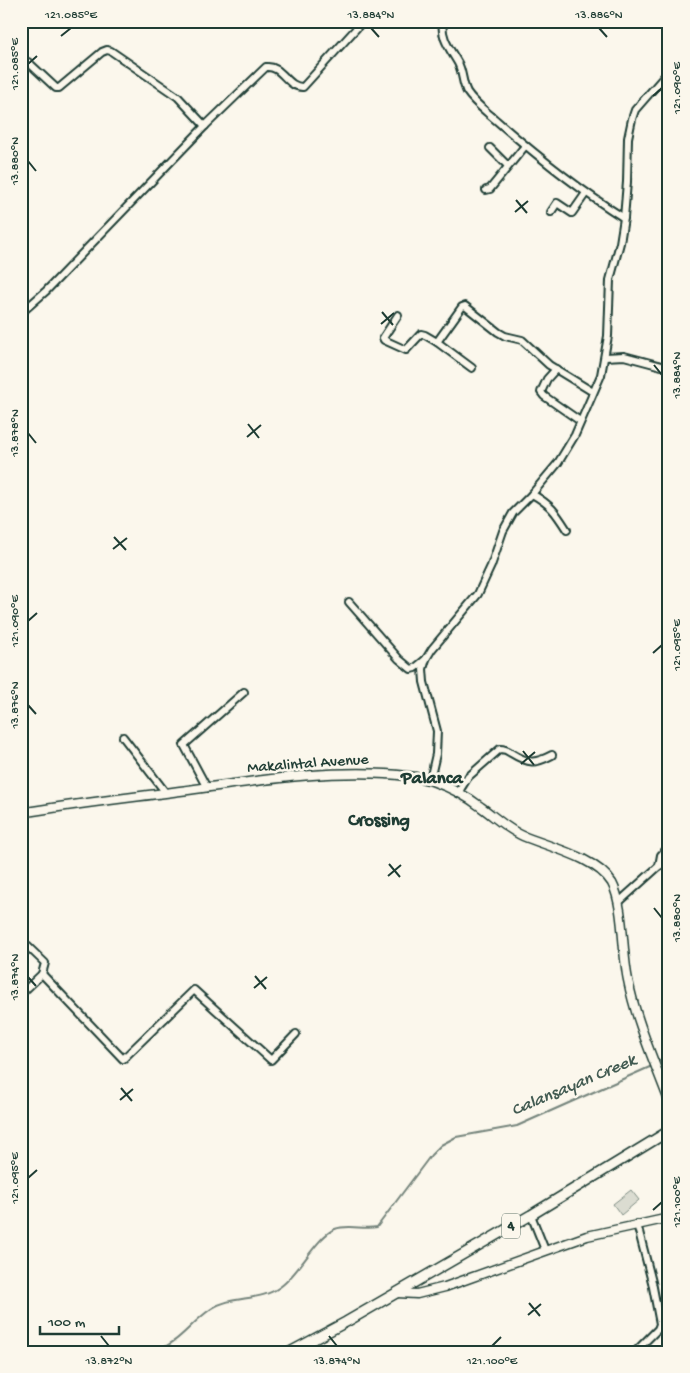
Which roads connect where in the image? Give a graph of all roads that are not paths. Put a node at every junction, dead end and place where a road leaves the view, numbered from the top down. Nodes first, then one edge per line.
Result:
1 (363, 21) edge
2 (443, 21) edge
3 (21, 60) edge
4 (669, 71) edge
5 (205, 126) junction
6 (525, 146) junction
7 (490, 148) dead end
8 (508, 166) junction
9 (486, 190) dead end
10 (586, 193) junction
11 (551, 212) dead end
12 (624, 218) junction
13 (21, 313) edge
14 (398, 314) dead end
15 (437, 342) junction
16 (605, 357) junction
17 (472, 368) dead end
18 (669, 368) edge
19 (556, 369) junction
20 (594, 392) junction
21 (580, 421) junction
22 (532, 494) junction
23 (567, 530) dead end
24 (349, 602) dead end
25 (426, 659) junction
26 (244, 692) dead end
27 (123, 737) dead end
28 (552, 755) dead end
29 (430, 780) junction
30 (207, 788) junction
31 (166, 793) junction
32 (458, 793) junction
33 (21, 813) edge
34 (669, 847) edge
35 (669, 865) edge
36 (659, 866) junction
37 (618, 902) junction
38 (21, 940) edge
39 (42, 974) junction
40 (21, 994) edge
41 (296, 1034) dead end
42 (669, 1101) edge
43 (669, 1131) edge
44 (531, 1215) junction
45 (669, 1218) edge
46 (637, 1224) junction
47 (545, 1250) junction
48 (396, 1293) junction
49 (290, 1352) edge
50 (635, 1352) edge

1 - 5 street
2 - 6 street
3 - 5 street
4 - 12 street
5 - 13 street
6 - 8 street
6 - 10 street
7 - 8 street
8 - 9 street
10 - 11 street
10 - 12 street
12 - 16 street
14 - 15 street
15 - 17 street
15 - 19 street
16 - 18 street
16 - 20 street
19 - 20 street
19 - 21 street
20 - 21 street
21 - 22 street
22 - 23 street
22 - 25 street
24 - 25 street
25 - 29 street
26 - 30 street
27 - 31 street
28 - 32 street
29 - 30 main road, Makalintal Avenue
29 - 32 main road, Makalintal Avenue
30 - 31 main road, Makalintal Avenue
31 - 33 main road, Makalintal Avenue
32 - 37 main road, Makalintal Avenue
34 - 36 street
35 - 36 street
36 - 37 street
37 - 42 main road, Makalintal Avenue
38 - 39 street
39 - 40 street
39 - 41 street
43 - 44 highway, 4
44 - 47 street
44 - 48 highway, 4
45 - 46 main road
46 - 47 main road
46 - 50 street
47 - 48 main road
48 - 49 highway, 4

